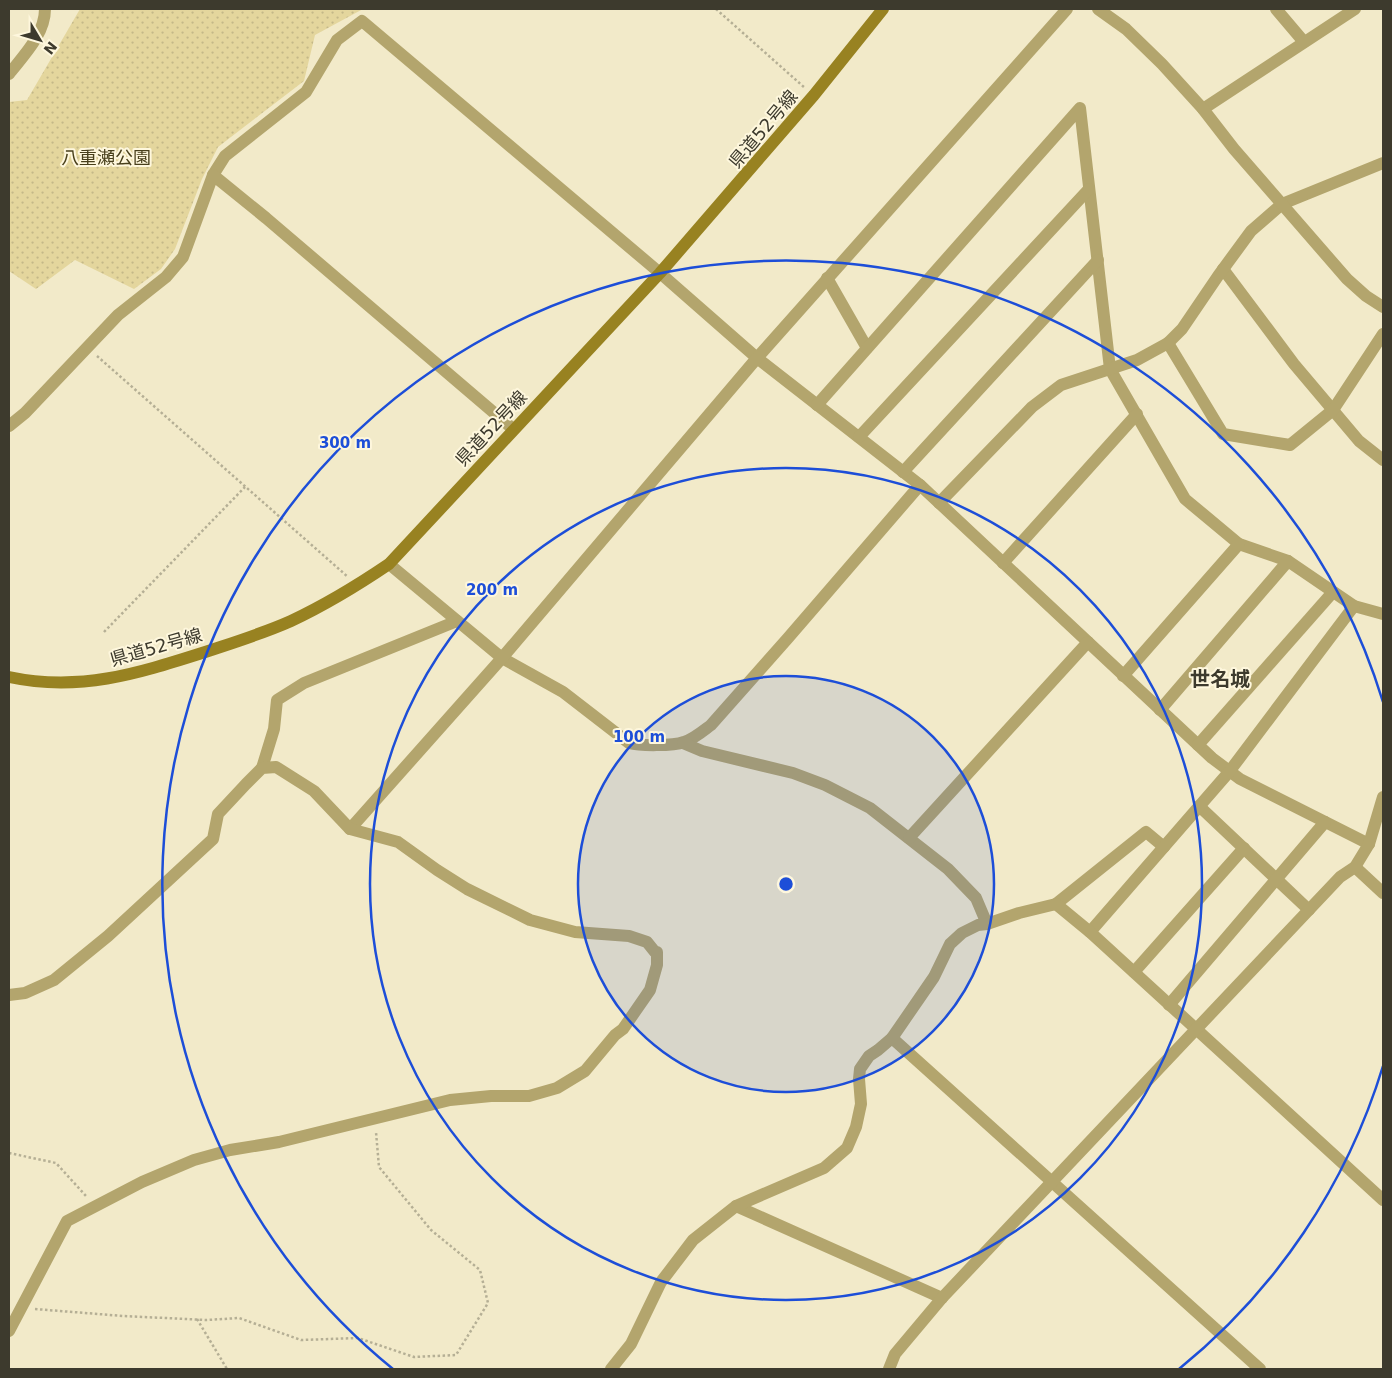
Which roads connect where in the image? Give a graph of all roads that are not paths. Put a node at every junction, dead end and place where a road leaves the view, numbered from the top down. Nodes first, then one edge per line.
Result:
1 (45, 9) edge
2 (883, 9) edge
3 (1067, 9) edge
4 (1098, 9) edge
5 (1276, 9) edge
6 (1354, 9) edge
7 (1304, 42) junction
8 (9, 74) edge
9 (1203, 109) junction
10 (1383, 163) edge
11 (213, 175) junction
12 (1090, 189) junction
13 (1282, 204) junction
14 (1098, 260) junction
15 (1223, 269) junction
16 (660, 273) junction
17 (827, 278) junction
18 (1383, 307) edge
19 (1383, 334) edge
20 (1168, 344) junction
21 (867, 348) junction
22 (757, 358) junction
23 (1110, 369) junction
24 (816, 405) junction
25 (1332, 410) junction
26 (1136, 414) junction
27 (9, 426) edge
28 (513, 429) junction
29 (859, 438) junction
30 (1383, 460) edge
31 (903, 472) junction
32 (920, 485) junction
33 (939, 503) junction
34 (1239, 544) junction
35 (1288, 561) junction
36 (1003, 563) junction
37 (389, 564) junction
38 (1333, 592) junction
39 (1354, 606) junction
40 (1383, 614) edge
41 (457, 621) junction
42 (1088, 642) junction
43 (502, 658) junction
44 (1124, 676) junction
45 (9, 677) edge
46 (1160, 710) junction
47 (683, 743) junction
48 (1198, 745) junction
49 (262, 768) junction
50 (1229, 772) junction
51 (1383, 797) edge
52 (1199, 806) junction
53 (1325, 822) junction
54 (350, 829) junction
55 (909, 838) junction
56 (1369, 844) junction
57 (1164, 847) junction
58 (1244, 848) junction
59 (1355, 867) junction
60 (1276, 879) junction
61 (1383, 893) edge
62 (1056, 904) junction
63 (1309, 910) junction
64 (987, 924) junction
65 (1090, 932) junction
66 (1134, 972) junction
67 (9, 995) edge
68 (1169, 1005) junction
69 (1196, 1030) junction
70 (892, 1038) junction
71 (1053, 1182) junction
72 (1383, 1200) edge
73 (736, 1206) junction
74 (942, 1298) junction
75 (9, 1331) edge
76 (613, 1369) edge
77 (888, 1369) edge
78 (1260, 1369) edge

1 - 8 street
2 - 16 main road, 県道52号線
3 - 17 street
4 - 9 street
5 - 7 street
6 - 7 street
7 - 9 street
9 - 13 street
10 - 13 street
11 - 16 street
11 - 27 street
11 - 28 street
12 - 14 street
12 - 21 street
12 - 29 street
13 - 15 street
13 - 18 street
14 - 23 street
14 - 31 street
15 - 20 street
15 - 25 street
16 - 22 street
16 - 28 main road, 県道52号線
17 - 21 street
17 - 22 street
19 - 25 street
20 - 23 street
20 - 25 street
21 - 24 street
22 - 24 street
22 - 43 street
23 - 26 street
23 - 33 street
24 - 29 street
25 - 30 street
26 - 34 street
26 - 36 street
28 - 37 main road, 県道52号線
29 - 31 street
31 - 32 street
32 - 33 street
32 - 47 street
33 - 36 street
34 - 35 street
34 - 44 street
35 - 38 street
35 - 46 street
36 - 42 street
37 - 41 street
37 - 45 main road, 県道52号線
38 - 39 street
38 - 48 street
39 - 40 street
39 - 50 street
41 - 43 street
41 - 49 street
42 - 44 street
42 - 55 street
43 - 47 street
43 - 54 street
44 - 46 street
46 - 48 street
47 - 55 street
48 - 50 street
49 - 54 street
49 - 67 street
50 - 52 street
50 - 53 street
51 - 56 street
52 - 57 street
52 - 58 street
53 - 56 street
53 - 60 street
54 - 75 street
55 - 64 street
56 - 59 street
57 - 62 street
57 - 65 street
58 - 60 street
58 - 66 street
59 - 61 street
59 - 63 street
60 - 63 street
60 - 68 street
62 - 64 street
62 - 65 street
63 - 69 street
64 - 70 street
65 - 66 street
66 - 68 street
68 - 69 street
69 - 71 street
69 - 72 street
70 - 71 street
70 - 73 street
71 - 74 street
71 - 78 street
73 - 74 street
73 - 76 street
74 - 77 street

